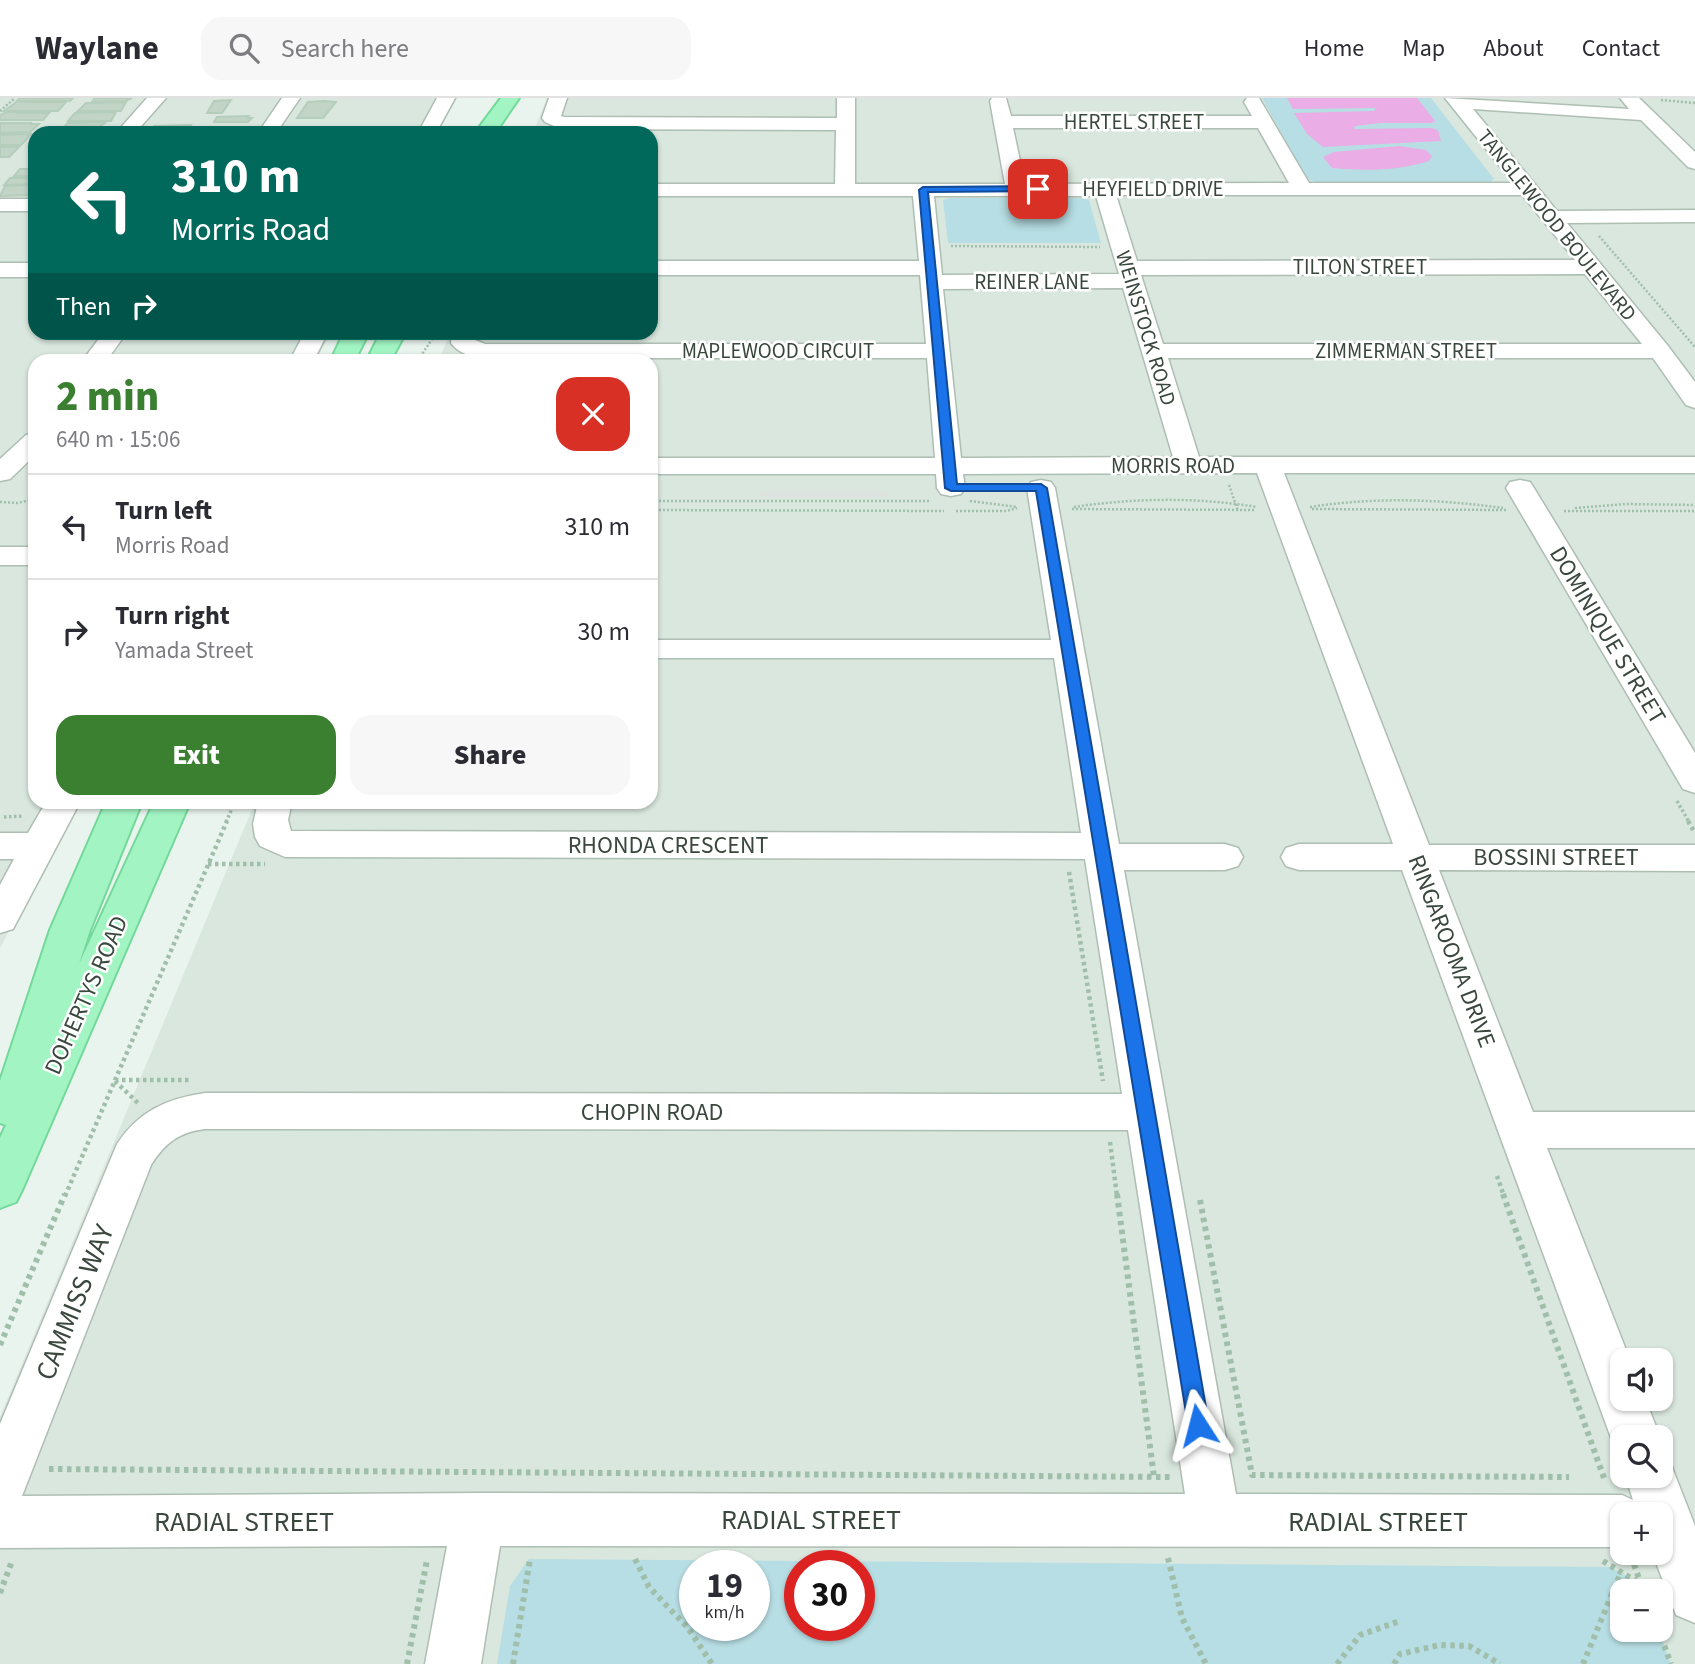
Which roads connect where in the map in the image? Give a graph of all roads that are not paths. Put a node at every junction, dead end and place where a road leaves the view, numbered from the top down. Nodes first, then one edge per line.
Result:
1 (157, 98) edge
2 (291, 98) edge
3 (446, 98) edge
4 (510, 98) edge
5 (558, 98) edge
6 (846, 98) edge
7 (998, 98) edge
8 (1251, 98) edge
9 (1629, 98) edge
10 (1456, 101) edge
11 (1644, 115) junction
12 (1003, 122) junction
13 (1264, 122) junction
14 (846, 124) junction
15 (131, 126) edge
16 (272, 126) edge
17 (431, 126) edge
18 (490, 126) edge
19 (496, 126) edge
20 (1694, 162) edge
21 (845, 189) junction
22 (1016, 189) junction
23 (1302, 189) junction
24 (658, 190) edge
25 (923, 190) junction
26 (1104, 190) junction
27 (1529, 190) junction
28 (0, 205) edge
29 (28, 205) edge
30 (1695, 216) edge
31 (1551, 217) junction
32 (1592, 267) junction
33 (658, 268) edge
34 (0, 270) edge
35 (28, 270) edge
36 (931, 275) junction
37 (1125, 277) junction
38 (463, 340) edge
39 (938, 351) junction
40 (1153, 351) junction
41 (1660, 351) junction
42 (518, 354) edge
43 (658, 355) edge
44 (1695, 383) edge
45 (1695, 400) edge
46 (1695, 465) edge
47 (658, 467) edge
48 (1189, 467) junction
49 (658, 487) edge
50 (1695, 488) edge
51 (950, 489) junction
52 (1278, 493) junction
53 (1515, 498) junction
54 (1042, 501) junction
55 (0, 556) edge
56 (28, 556) edge
57 (658, 649) edge
58 (1068, 649) junction
59 (1695, 781) edge
60 (55, 809) edge
61 (121, 809) edge
62 (169, 809) edge
63 (272, 809) edge
64 (34, 831) junction
65 (0, 846) edge
66 (1091, 849) junction
67 (1225, 857) dead end
68 (1299, 857) dead end
69 (1416, 857) junction
70 (1695, 858) edge
71 (0, 919) edge
72 (1126, 1113) junction
73 (159, 1123) joint
74 (1519, 1130) junction
75 (1695, 1130) edge
76 (0, 1155) edge
77 (0, 1188) edge
78 (1630, 1425) edge
79 (1211, 1499) junction
80 (10, 1510) edge
81 (1610, 1516) edge
82 (478, 1519) junction
83 (1673, 1561) edge
84 (1695, 1596) edge
85 (453, 1664) edge

1 - 15 street
2 - 16 street
3 - 17 street
4 - 18 main road
4 - 19 main road
5 - 14 street
6 - 14 street
7 - 12 street
8 - 13 street
9 - 11 street
10 - 11 street
10 - 27 street, TANGLEWOOD BOULEVARD
11 - 20 street
12 - 13 street, HERTEL STREET
12 - 22 street
13 - 23 street
14 - 21 street
21 - 24 street, HEYFIELD DRIVE
21 - 25 street, HEYFIELD DRIVE
22 - 25 street, HEYFIELD DRIVE
22 - 26 street, HEYFIELD DRIVE
23 - 26 street, HEYFIELD DRIVE
23 - 27 street, HEYFIELD DRIVE
25 - 36 street
26 - 37 street, WEINSTOCK ROAD
27 - 31 street, TANGLEWOOD BOULEVARD
28 - 29 street
30 - 31 street
31 - 32 street, TANGLEWOOD BOULEVARD
32 - 37 street, TILTON STREET
32 - 41 street, TANGLEWOOD BOULEVARD
33 - 36 street
34 - 35 street
36 - 37 street, REINER LANE
36 - 39 street
37 - 40 street, WEINSTOCK ROAD
38 - 42 street, MAPLEWOOD CIRCUIT
39 - 43 street, MAPLEWOOD CIRCUIT
39 - 51 street
40 - 41 street, ZIMMERMAN STREET
40 - 48 street, WEINSTOCK ROAD
41 - 44 street, TANGLEWOOD BOULEVARD
41 - 45 street, TANGLEWOOD BOULEVARD
46 - 52 street, MORRIS ROAD
47 - 51 street, MORRIS ROAD
48 - 51 street, MORRIS ROAD
48 - 52 street, MORRIS ROAD
49 - 51 street, MORRIS ROAD
50 - 53 street, MORRIS ROAD
51 - 54 street, MORRIS ROAD
52 - 53 street, MORRIS ROAD
52 - 54 street, MORRIS ROAD
52 - 69 street, RINGAROOMA DRIVE
53 - 59 street, DOMINIQUE STREET
54 - 58 street
55 - 56 street
57 - 58 street
58 - 66 street
60 - 64 street
61 - 76 main road, DOHERTYS ROAD
62 - 77 main road, DOHERTYS ROAD
63 - 66 street, RHONDA CRESCENT
64 - 65 street
64 - 71 street
66 - 67 street
66 - 72 street
68 - 69 street, BOSSINI STREET
69 - 70 street, BOSSINI STREET
69 - 74 street, RINGAROOMA DRIVE
72 - 73 street, CHOPIN ROAD
72 - 79 street
73 - 80 street, CAMMISS WAY
74 - 75 street
74 - 78 street, RINGAROOMA DRIVE
79 - 81 street, RADIAL STREET
79 - 82 street, RADIAL STREET
80 - 82 street, RADIAL STREET
82 - 85 street
83 - 84 street

